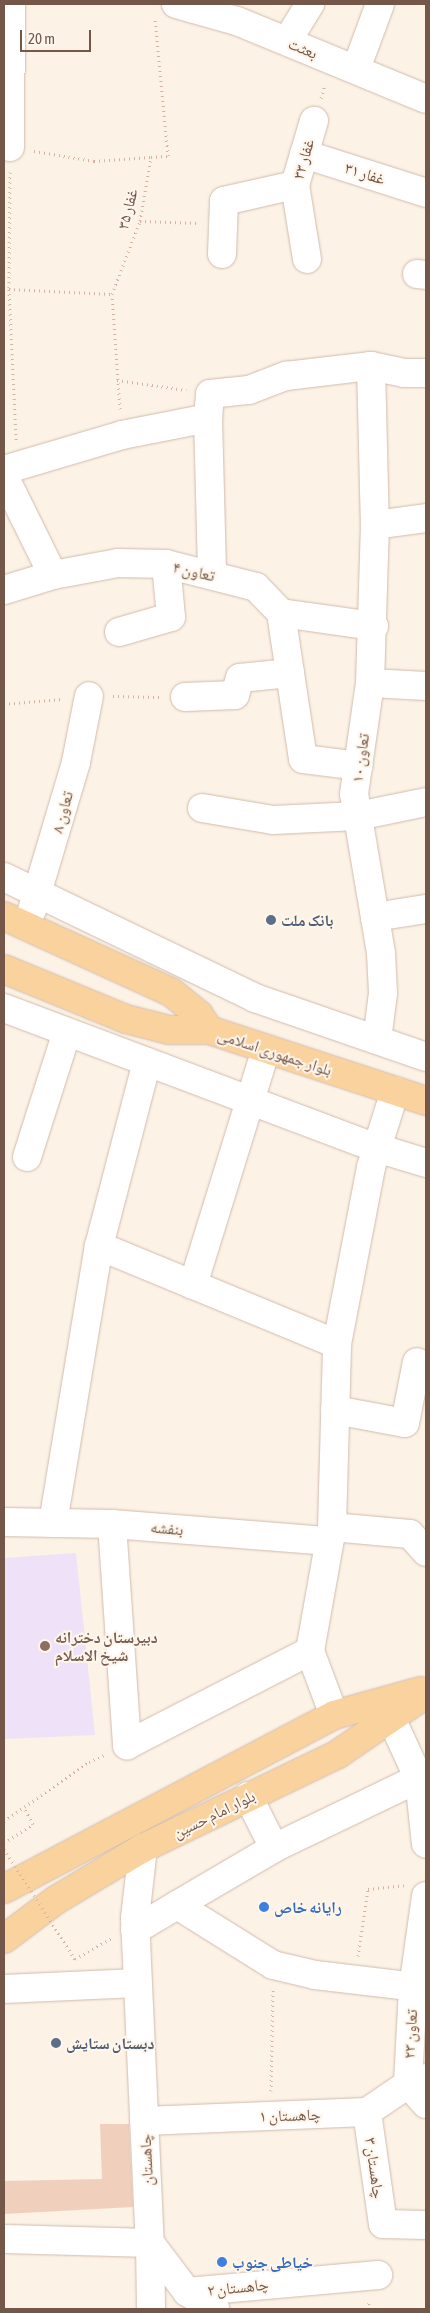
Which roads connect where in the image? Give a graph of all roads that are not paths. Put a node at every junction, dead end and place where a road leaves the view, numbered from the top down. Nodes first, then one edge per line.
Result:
1 (11, 4) edge
2 (310, 4) edge
3 (380, 4) edge
4 (165, 9) edge
5 (236, 12) edge
6 (287, 41) junction
7 (344, 65) junction
8 (426, 99) edge
9 (314, 121) road end
10 (10, 147) road end
11 (304, 154) junction
12 (295, 185) junction
13 (426, 193) edge
14 (222, 254) dead end
15 (307, 260) dead end
16 (371, 366) junction
17 (426, 372) edge
18 (209, 406) junction
19 (8, 470) edge
20 (426, 518) edge
21 (375, 525) junction
22 (166, 564) junction
23 (53, 575) junction
24 (212, 575) junction
25 (4, 590) edge
26 (281, 613) junction
27 (374, 626) junction
28 (119, 632) dead end
29 (290, 673) junction
30 (370, 683) junction
31 (426, 686) edge
32 (89, 696) dead end
33 (185, 697) dead end
34 (359, 766) junction
35 (426, 802) edge
36 (202, 808) dead end
37 (358, 816) junction
38 (4, 877) edge
39 (38, 893) junction
40 (426, 909) edge
41 (375, 917) junction
42 (15, 921) edge
43 (4, 969) edge
44 (4, 1008) edge
45 (126, 1019) junction
46 (209, 1030) junction
47 (67, 1032) junction
48 (377, 1040) junction
49 (266, 1049) junction
50 (114, 1050) junction
51 (426, 1057) edge
52 (147, 1062) junction
53 (396, 1091) junction
54 (250, 1100) junction
55 (426, 1101) edge
56 (377, 1148) junction
57 (27, 1157) dead end
58 (426, 1163) edge
59 (99, 1246) junction
60 (193, 1285) junction
61 (337, 1344) junction
62 (417, 1362) dead end
63 (336, 1410) junction
64 (4, 1522) edge
65 (53, 1523) junction
66 (112, 1524) junction
67 (330, 1534) junction
68 (426, 1552) edge
69 (310, 1651) junction
70 (426, 1690) edge
71 (426, 1694) edge
72 (334, 1715) junction
73 (392, 1720) junction
74 (423, 1777) edge
75 (248, 1796) junction
76 (426, 1844) edge
77 (143, 1848) junction
78 (274, 1848) junction
79 (4, 1889) edge
80 (420, 1903) edge
81 (177, 1905) junction
82 (135, 1930) junction
83 (4, 1939) edge
84 (137, 1983) junction
85 (420, 1988) edge
86 (4, 1989) edge
87 (417, 2081) edge
88 (426, 2104) edge
89 (367, 2112) junction
90 (144, 2121) junction
91 (426, 2225) edge
92 (4, 2239) edge
93 (150, 2243) junction
94 (378, 2275) dead end
95 (187, 2292) junction
96 (151, 2309) edge
97 (215, 2309) edge

1 - 10 street
2 - 6 street
3 - 7 street
4 - 5 street, بعثت
5 - 6 street, بعثت
6 - 7 street, بعثت
7 - 8 street, بعثت
9 - 11 street, غفار ۳۳
11 - 12 street, غفار ۳۳
11 - 13 street, غفار ۳۱
12 - 14 street
12 - 15 street, غفار ۳۳
16 - 17 street
16 - 18 street
16 - 21 street, تعاون ۱۰
18 - 19 street
18 - 24 street
19 - 23 street
20 - 21 street
21 - 27 street, تعاون ۱۰
22 - 23 street, تعاون ۴
22 - 24 street, تعاون ۴
22 - 28 street
23 - 25 street, تعاون ۴
24 - 26 street, تعاون ۴
26 - 27 street
26 - 29 street
27 - 30 street, تعاون ۱۰
29 - 33 street
29 - 34 street
30 - 31 street
30 - 34 street, تعاون ۱۰
32 - 39 street, تعاون ۸
34 - 37 street, تعاون ۱۰
35 - 37 street
36 - 37 street
37 - 41 street, تعاون ۱۰
38 - 39 street
39 - 42 street, تعاون ۸
39 - 48 street
40 - 41 street
41 - 48 street, تعاون ۱۰
42 - 46 main road, بلوار جمهوری اسلامی
43 - 45 main road
44 - 47 street
45 - 46 main road
45 - 50 street
46 - 49 main road, بلوار جمهوری اسلامی
47 - 50 street
47 - 57 street
48 - 51 street
49 - 53 main road, بلوار جمهوری اسلامی
49 - 54 street
50 - 52 street
52 - 54 street
52 - 59 street
53 - 55 main road, بلوار جمهوری اسلامی
53 - 56 street
54 - 56 street
54 - 60 street
56 - 58 street
56 - 61 street
59 - 60 street
59 - 65 street
60 - 61 street
61 - 63 street
62 - 63 street
63 - 67 street
64 - 65 street, بنفشه
65 - 66 street, بنفشه
66 - 67 street, بنفشه
66 - 69 street
67 - 68 street, بنفشه
67 - 69 street
69 - 72 street
70 - 72 main road
71 - 73 main road, بلوار امام حسین
72 - 79 main road
73 - 74 street
73 - 75 main road, بلوار امام حسین
74 - 76 street
74 - 78 street
75 - 77 main road, بلوار امام حسین
75 - 78 street
77 - 82 street, چاهستان
77 - 83 main road, بلوار امام حسین
78 - 81 street
80 - 85 street, تعاون ۲۳
81 - 82 street
81 - 85 street
82 - 84 street, چاهستان
84 - 86 street
84 - 90 street, چاهستان
85 - 87 street, تعاون ۲۳
87 - 88 street
87 - 89 street
89 - 90 street, چاهستان ۱
89 - 91 street, چاهستان ۳
90 - 93 street, چاهستان
92 - 93 street
93 - 95 street
93 - 96 street, چاهستان
94 - 95 street, چاهستان ۲
95 - 97 street

